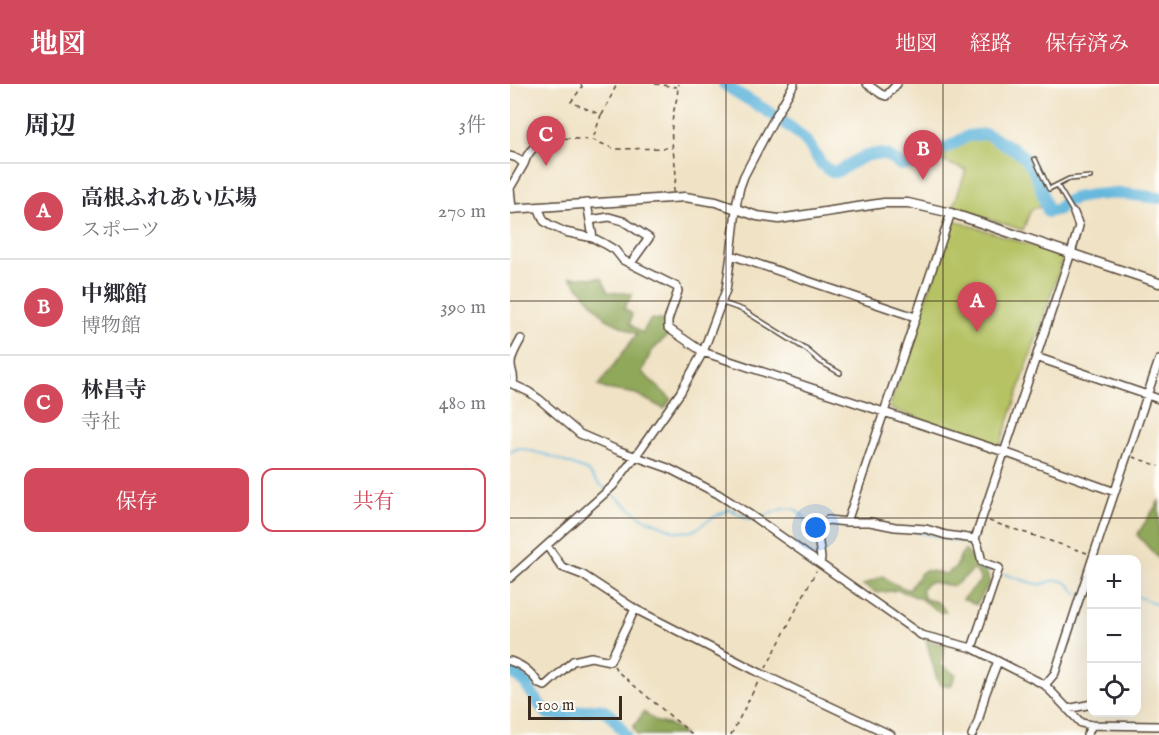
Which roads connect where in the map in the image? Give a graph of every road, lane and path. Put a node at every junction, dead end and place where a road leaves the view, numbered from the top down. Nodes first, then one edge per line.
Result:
1 (581, 84) edge
2 (617, 84) edge
3 (655, 84) edge
4 (794, 84) edge
5 (867, 84) edge
6 (897, 84) edge
7 (678, 85) edge
8 (601, 116) junction
9 (540, 139) joint
10 (593, 140) junction
11 (672, 148) junction
12 (510, 156) edge
13 (1035, 159) dead end
14 (524, 164) junction
15 (1090, 177) dead end
16 (1057, 185) junction
17 (672, 197) junction
18 (587, 203) junction
19 (538, 207) junction
20 (511, 209) edge
21 (737, 210) junction
22 (951, 213) junction
23 (1074, 213) joint
24 (590, 220) junction
25 (593, 238) junction
26 (1071, 253) junction
27 (731, 255) junction
28 (631, 263) junction
29 (1159, 282) edge
30 (722, 303) junction
31 (915, 317) junction
32 (521, 339) dead end
33 (703, 352) junction
34 (1036, 357) junction
35 (1159, 360) edge
36 (840, 373) dead end
37 (512, 384) edge
38 (1147, 395) junction
39 (1159, 399) edge
40 (884, 413) junction
41 (1004, 452) junction
42 (1126, 455) junction
43 (635, 457) junction
44 (1159, 466) edge
45 (1115, 492) junction
46 (982, 519) junction
47 (847, 522) junction
48 (975, 540) junction
49 (547, 546) junction
50 (1093, 555) edge
51 (1087, 556) edge
52 (820, 564) junction
53 (1087, 573) edge
54 (510, 578) edge
55 (635, 609) junction
56 (972, 648) junction
57 (510, 661) edge
58 (609, 661) junction
59 (998, 661) junction
60 (762, 674) junction
61 (1045, 685) junction
62 (1087, 705) edge
63 (1067, 709) junction
64 (1092, 725) junction
65 (1159, 726) edge
66 (693, 735) edge
67 (731, 735) edge
68 (891, 735) edge
69 (972, 735) edge
70 (1087, 735) edge

1 - 8 path
2 - 8 path
3 - 7 path
4 - 21 street
5 - 6 street
7 - 11 path
8 - 10 path
9 - 10 path
9 - 14 street
10 - 11 path
11 - 17 path
12 - 14 street
13 - 16 lane
14 - 20 street
15 - 16 lane
16 - 23 lane
17 - 18 street
17 - 21 street
18 - 19 street
18 - 24 street
19 - 20 street
19 - 25 street
21 - 22 street
21 - 27 street
22 - 26 street
22 - 31 street
23 - 26 street
24 - 25 street
24 - 28 street
25 - 28 street
26 - 29 street
26 - 34 street
27 - 30 street
27 - 31 street
28 - 33 street
30 - 33 street
30 - 36 lane
31 - 40 street
32 - 37 street
33 - 40 street
33 - 43 street
34 - 38 street
34 - 41 street
35 - 38 street
37 - 43 street
38 - 39 street
38 - 42 street
40 - 41 street
40 - 47 street
41 - 45 street
41 - 46 street
42 - 44 path
42 - 45 street
43 - 49 street
43 - 52 street
45 - 50 street
46 - 48 street
46 - 51 path
47 - 48 street
47 - 52 street
48 - 56 street
49 - 54 street
49 - 55 street
52 - 56 street
52 - 60 path
53 - 61 street
55 - 58 street
55 - 60 street
56 - 59 street
57 - 58 street
58 - 66 path
59 - 61 street
59 - 69 street
60 - 67 path
60 - 68 street
61 - 63 street
62 - 63 street
63 - 64 street
64 - 65 street
64 - 70 street

